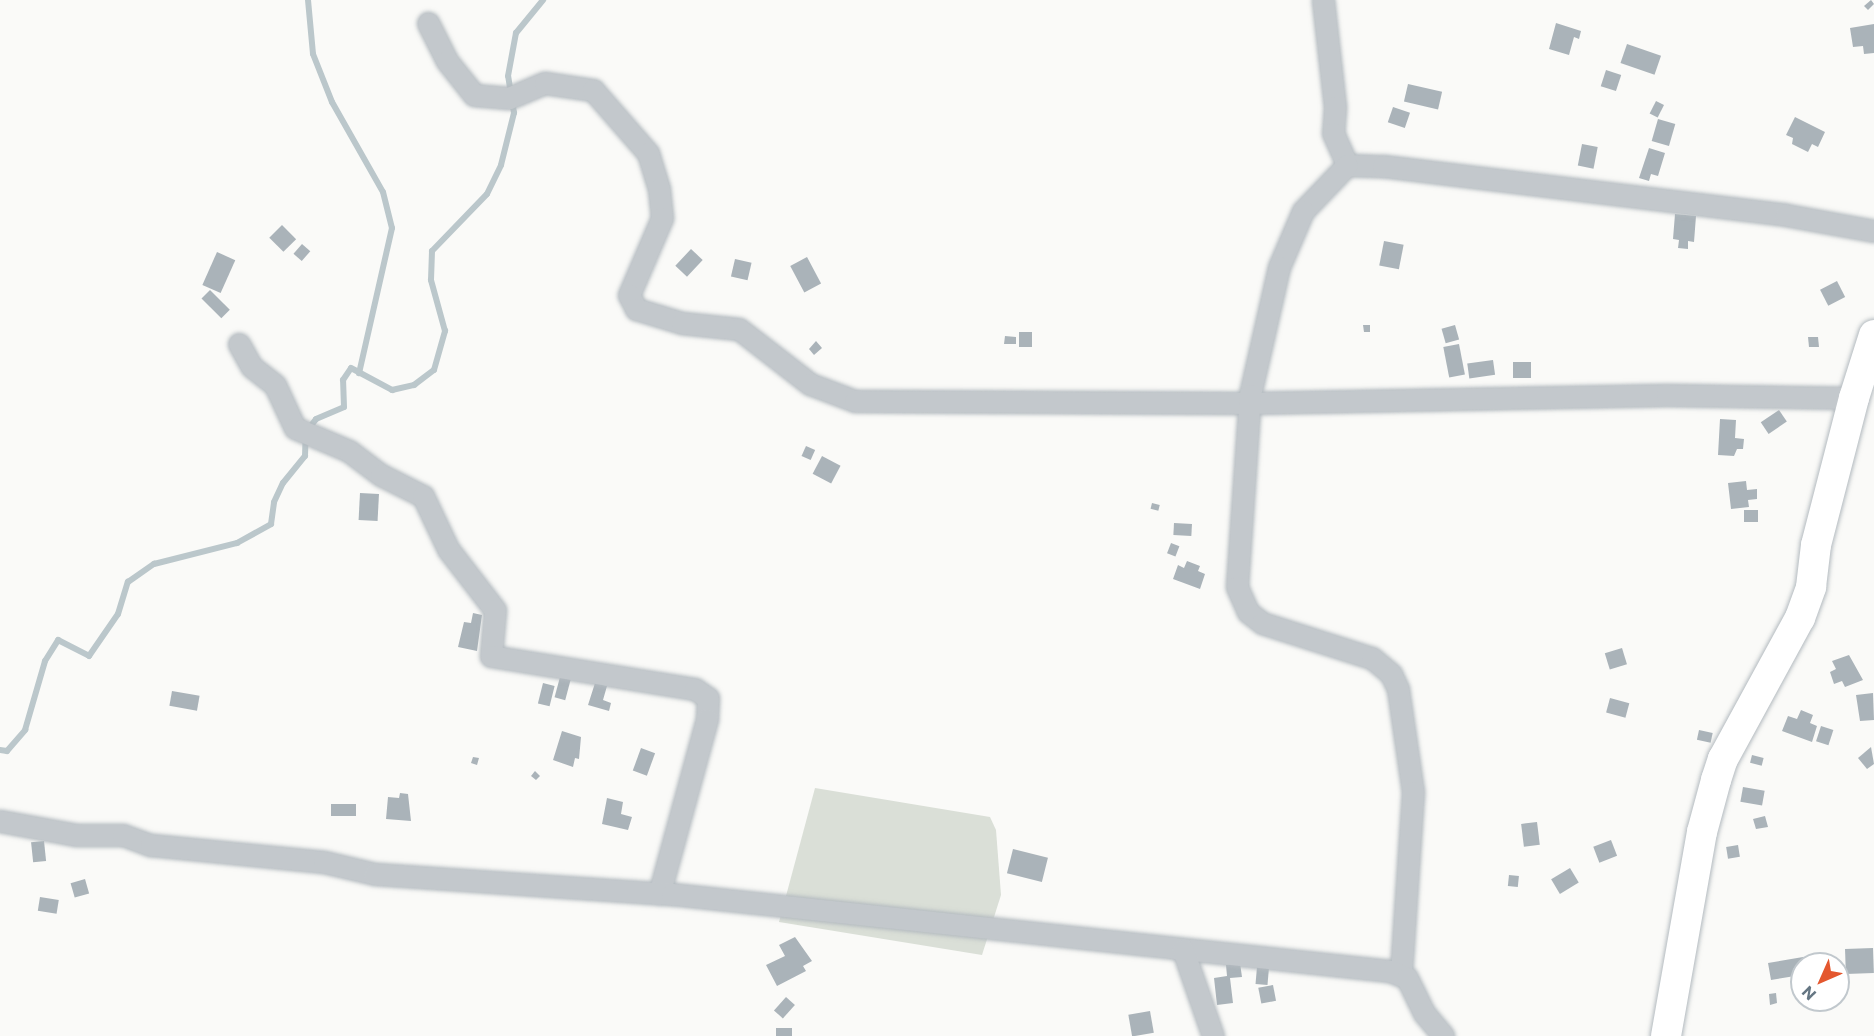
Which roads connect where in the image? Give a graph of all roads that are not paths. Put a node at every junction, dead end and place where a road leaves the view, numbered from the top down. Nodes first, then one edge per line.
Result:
1 (1323, 0) edge
2 (428, 23) dead end
3 (1347, 165) junction
4 (1874, 231) edge
5 (1874, 335) edge
6 (239, 344) dead end
7 (1854, 398) junction
8 (1249, 403) junction
9 (0, 821) edge
10 (659, 894) junction
11 (1184, 950) junction
12 (1401, 973) junction
13 (1213, 1036) edge
14 (1443, 1036) edge
15 (1666, 1036) edge

1 - 3 street
2 - 8 street
3 - 4 street
3 - 8 street
5 - 7 street
6 - 10 street
7 - 8 street
7 - 15 street
8 - 12 street
9 - 10 street
10 - 11 street
11 - 12 street
11 - 13 street
12 - 14 street

